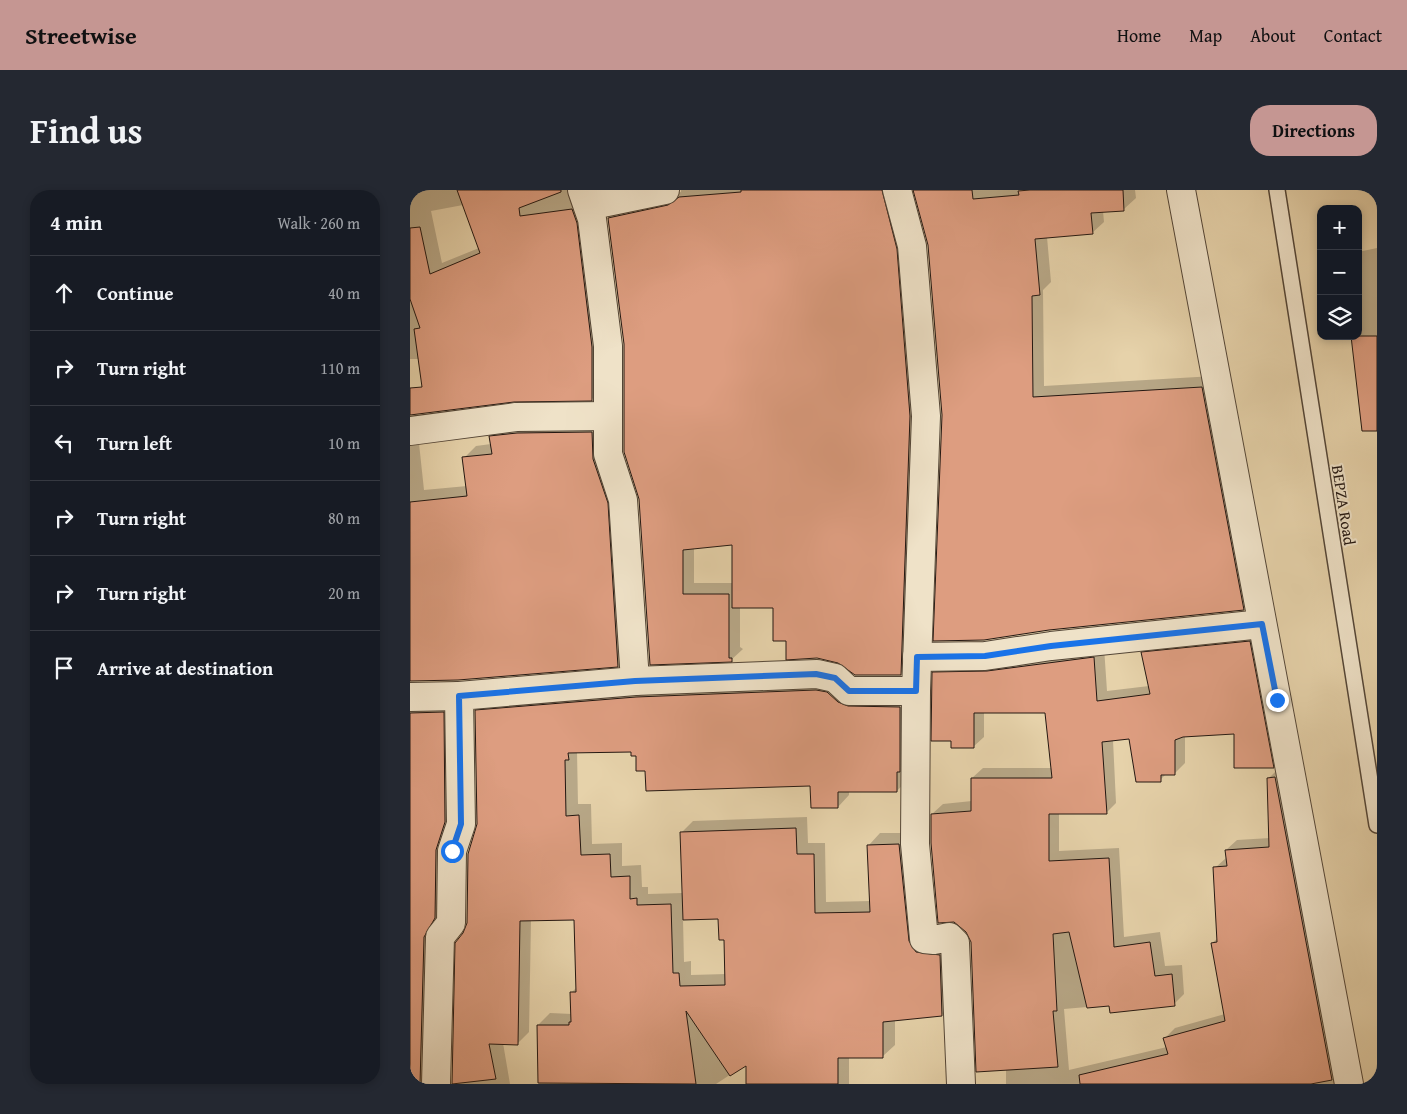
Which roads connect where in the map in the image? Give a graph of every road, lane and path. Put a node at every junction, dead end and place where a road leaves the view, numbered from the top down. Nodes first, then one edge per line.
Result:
1 (665, 190) edge
2 (897, 190) edge
3 (1181, 190) edge
4 (1277, 190) edge
5 (585, 198) edge
6 (608, 416) junction
7 (410, 431) edge
8 (1262, 624) junction
9 (917, 657) junction
10 (635, 681) junction
11 (916, 691) junction
12 (459, 696) junction
13 (410, 697) edge
14 (1377, 825) edge
15 (436, 1084) edge
16 (961, 1084) edge
17 (1349, 1084) edge

1 - 5 street
2 - 9 street
3 - 8 street
4 - 14 lane, BEPZA Road
5 - 6 street
6 - 7 street
6 - 10 street
8 - 9 street
8 - 17 street
9 - 11 street
10 - 11 street
10 - 12 street
11 - 16 street
12 - 13 street
12 - 15 street

